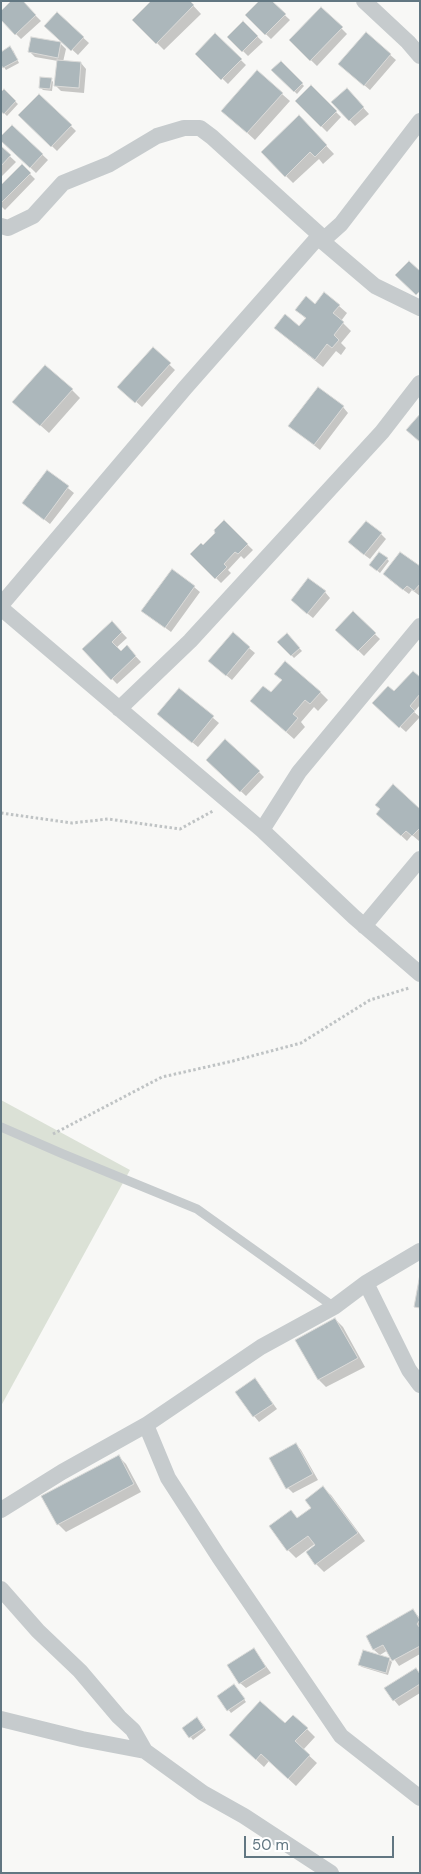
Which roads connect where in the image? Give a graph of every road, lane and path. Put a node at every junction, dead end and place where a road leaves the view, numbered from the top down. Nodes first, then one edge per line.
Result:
1 (364, 1) edge
2 (420, 56) edge
3 (420, 121) edge
4 (1, 226) edge
5 (321, 238) junction
6 (420, 308) edge
7 (420, 383) edge
8 (1, 607) edge
9 (420, 626) edge
10 (119, 709) junction
11 (229, 803) junction
12 (1, 813) edge
13 (262, 830) junction
14 (420, 859) edge
15 (364, 926) junction
16 (417, 982) edge
17 (1, 1127) edge
18 (36, 1142) junction
19 (420, 1251) edge
20 (366, 1283) junction
21 (334, 1307) junction
22 (420, 1385) edge
23 (146, 1425) junction
24 (1, 1510) edge
25 (1, 1589) edge
26 (1, 1719) edge
27 (146, 1751) junction
28 (417, 1792) edge
29 (331, 1873) edge

1 - 2 street
3 - 5 street
4 - 5 street
5 - 6 street
5 - 8 street
7 - 10 street
8 - 10 street
9 - 13 street
10 - 11 street
11 - 12 path
11 - 13 street
13 - 15 street
14 - 15 street
15 - 16 street
16 - 18 path
17 - 18 lane
18 - 21 lane
19 - 20 street
20 - 21 street
20 - 22 street
21 - 23 street
23 - 24 street
23 - 28 street
25 - 27 street
26 - 27 street
27 - 29 street

